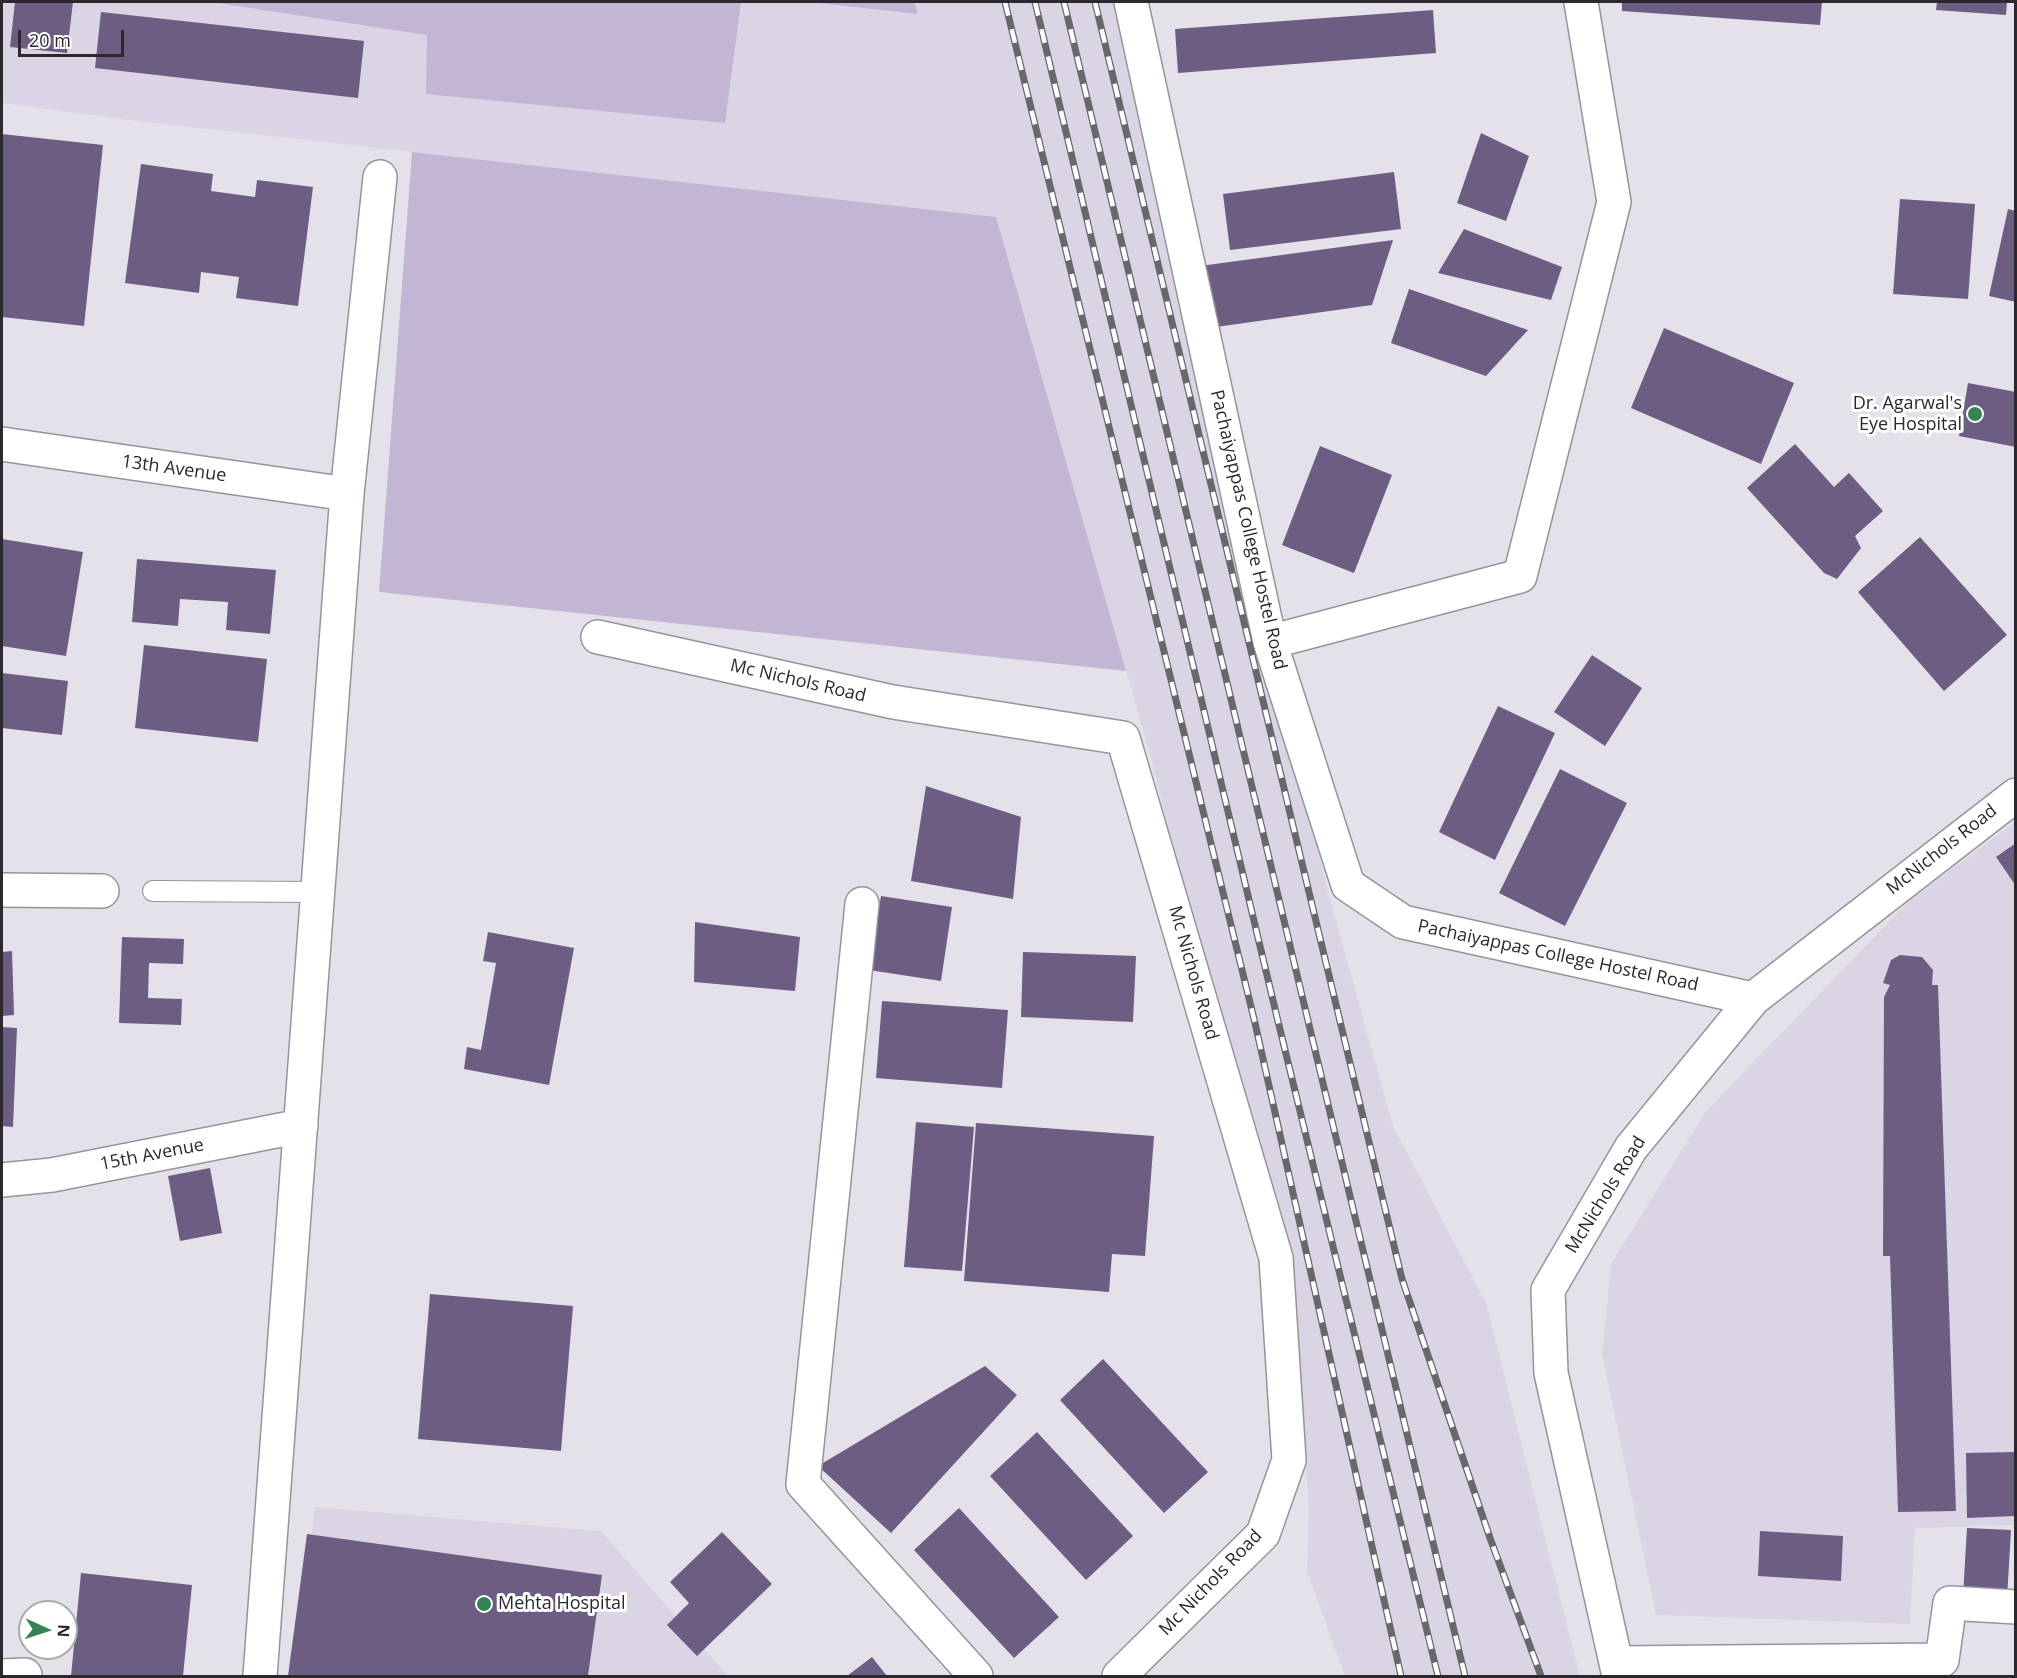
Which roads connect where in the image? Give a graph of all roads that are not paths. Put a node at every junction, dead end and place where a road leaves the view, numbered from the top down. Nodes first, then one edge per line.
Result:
1 (1131, 2) edge
2 (1581, 2) edge
3 (380, 177) dead end
4 (2, 444) edge
5 (346, 494) junction
6 (598, 637) dead end
7 (1270, 642) junction
8 (2016, 795) edge
9 (2, 890) edge
10 (102, 891) dead end
11 (153, 891) dead end
12 (318, 892) junction
13 (862, 904) dead end
14 (1753, 999) junction
15 (301, 1126) junction
16 (2, 1180) edge
17 (2016, 1607) edge
18 (1617, 1670) edge
19 (260, 1677) edge
20 (976, 1677) edge
21 (1119, 1677) edge

1 - 7 street, Pachaiyappas College Hostel Road
2 - 7 street
3 - 5 street
4 - 5 street, 13th Avenue
5 - 12 street
6 - 21 street, Mc Nichols Road
7 - 14 street, Pachaiyappas College Hostel Road
8 - 14 street, McNichols Road
9 - 10 street
11 - 12 lane
12 - 15 street
13 - 20 street
14 - 18 street, McNichols Road
15 - 16 street, 15th Avenue
15 - 19 street
17 - 18 street

